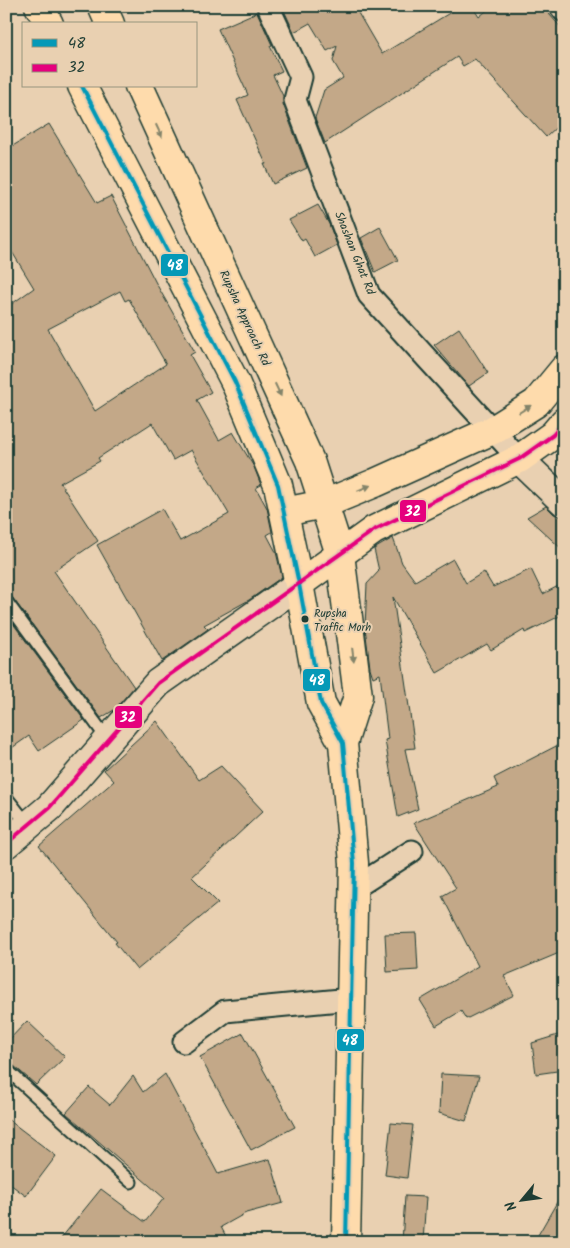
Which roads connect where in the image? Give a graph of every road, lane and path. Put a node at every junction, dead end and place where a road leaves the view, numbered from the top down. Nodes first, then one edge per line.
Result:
1 (39, 6) edge
2 (102, 6) edge
3 (268, 6) edge
4 (560, 6) edge
5 (564, 11) edge
6 (48, 22) edge
7 (109, 22) edge
8 (83, 88) edge
9 (140, 88) edge
10 (564, 369) edge
11 (564, 422) edge
12 (493, 430) junction
13 (519, 459) junction
14 (564, 502) edge
15 (324, 504) junction
16 (284, 512) junction
17 (340, 554) junction
18 (299, 584) junction
19 (6, 601) edge
20 (108, 740) junction
21 (342, 743) junction
22 (6, 797) edge
23 (28, 826) junction
24 (6, 844) edge
25 (412, 850) dead end
26 (353, 889) junction
27 (351, 999) junction
28 (184, 1042) dead end
29 (6, 1069) edge
30 (131, 1182) dead end
31 (346, 1242) edge

1 - 6 main road
2 - 7 main road
3 - 12 street, Shashan Ghat Rd
4 - 5 street
8 - 16 main road
9 -> 15 main road, Rupsha Approach Rd
12 -> 10 main road
11 - 13 main road
12 - 13 street, Shashan Ghat Rd
15 -> 12 main road
13 - 14 street
13 - 17 main road
15 - 16 main road
15 - 17 main road, Rupsha Approach Rd
16 - 18 main road
17 - 18 main road
17 -> 21 main road, Rupsha Approach Rd
18 - 20 street
18 - 21 main road
19 - 20 lane
20 - 23 street
21 - 26 main road
22 - 23 lane
23 - 24 street
25 - 26 street
26 - 27 main road
27 - 28 street
27 - 31 main road
29 - 30 lane

